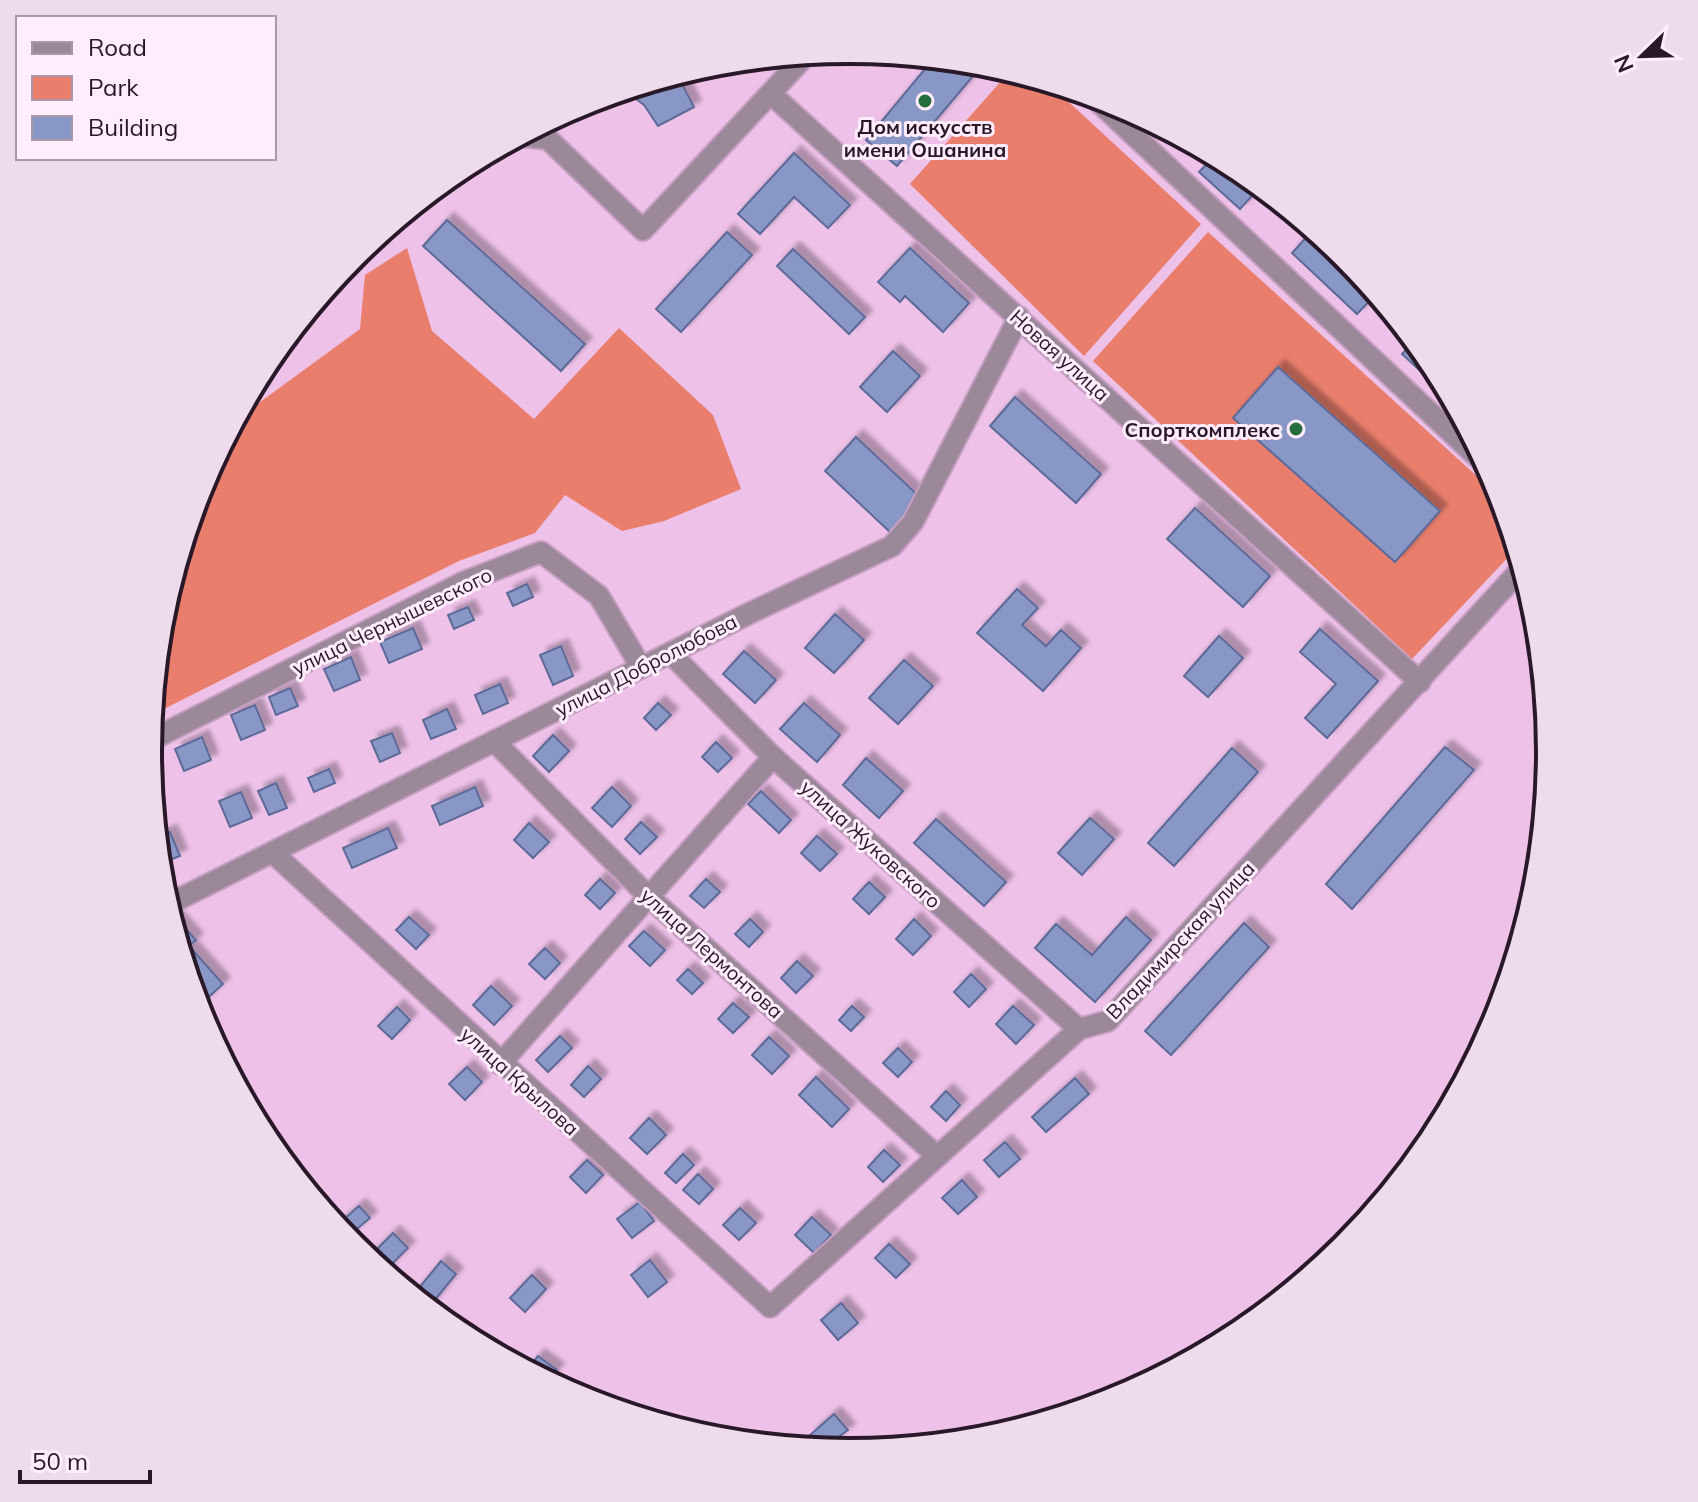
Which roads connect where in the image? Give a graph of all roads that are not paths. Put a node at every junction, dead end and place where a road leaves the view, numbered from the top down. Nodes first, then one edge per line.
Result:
1 (796, 66) edge
2 (771, 94) junction
3 (1115, 117) edge
4 (539, 138) edge
5 (1019, 317) junction
6 (1463, 444) edge
7 (1514, 577) edge
8 (670, 653) junction
9 (641, 667) junction
10 (1420, 682) junction
11 (162, 734) edge
12 (494, 741) junction
13 (773, 757) junction
14 (273, 853) junction
15 (650, 898) junction
16 (178, 899) edge
17 (1079, 1029) junction
18 (500, 1064) junction
19 (937, 1156) junction
20 (770, 1307) joint

1 - 2 street
2 - 4 street
2 - 5 street, Новая улица
3 - 6 street
5 - 8 street, улица Добролюбова
5 - 10 street, Новая улица
7 - 10 street, Владимирская улица
8 - 9 street, улица Добролюбова
8 - 13 street, улица Жуковского
9 - 11 street, улица Чернышевского
9 - 12 street, улица Добролюбова
10 - 17 street, Владимирская улица
12 - 14 street, улица Добролюбова
12 - 15 street, улица Лермонтова
13 - 15 street
13 - 17 street, улица Жуковского
14 - 16 street, улица Добролюбова
14 - 18 street, улица Крылова
15 - 18 street
15 - 19 street, улица Лермонтова
17 - 19 street, Владимирская улица
18 - 20 street, улица Крылова
19 - 20 street, Владимирская улица

